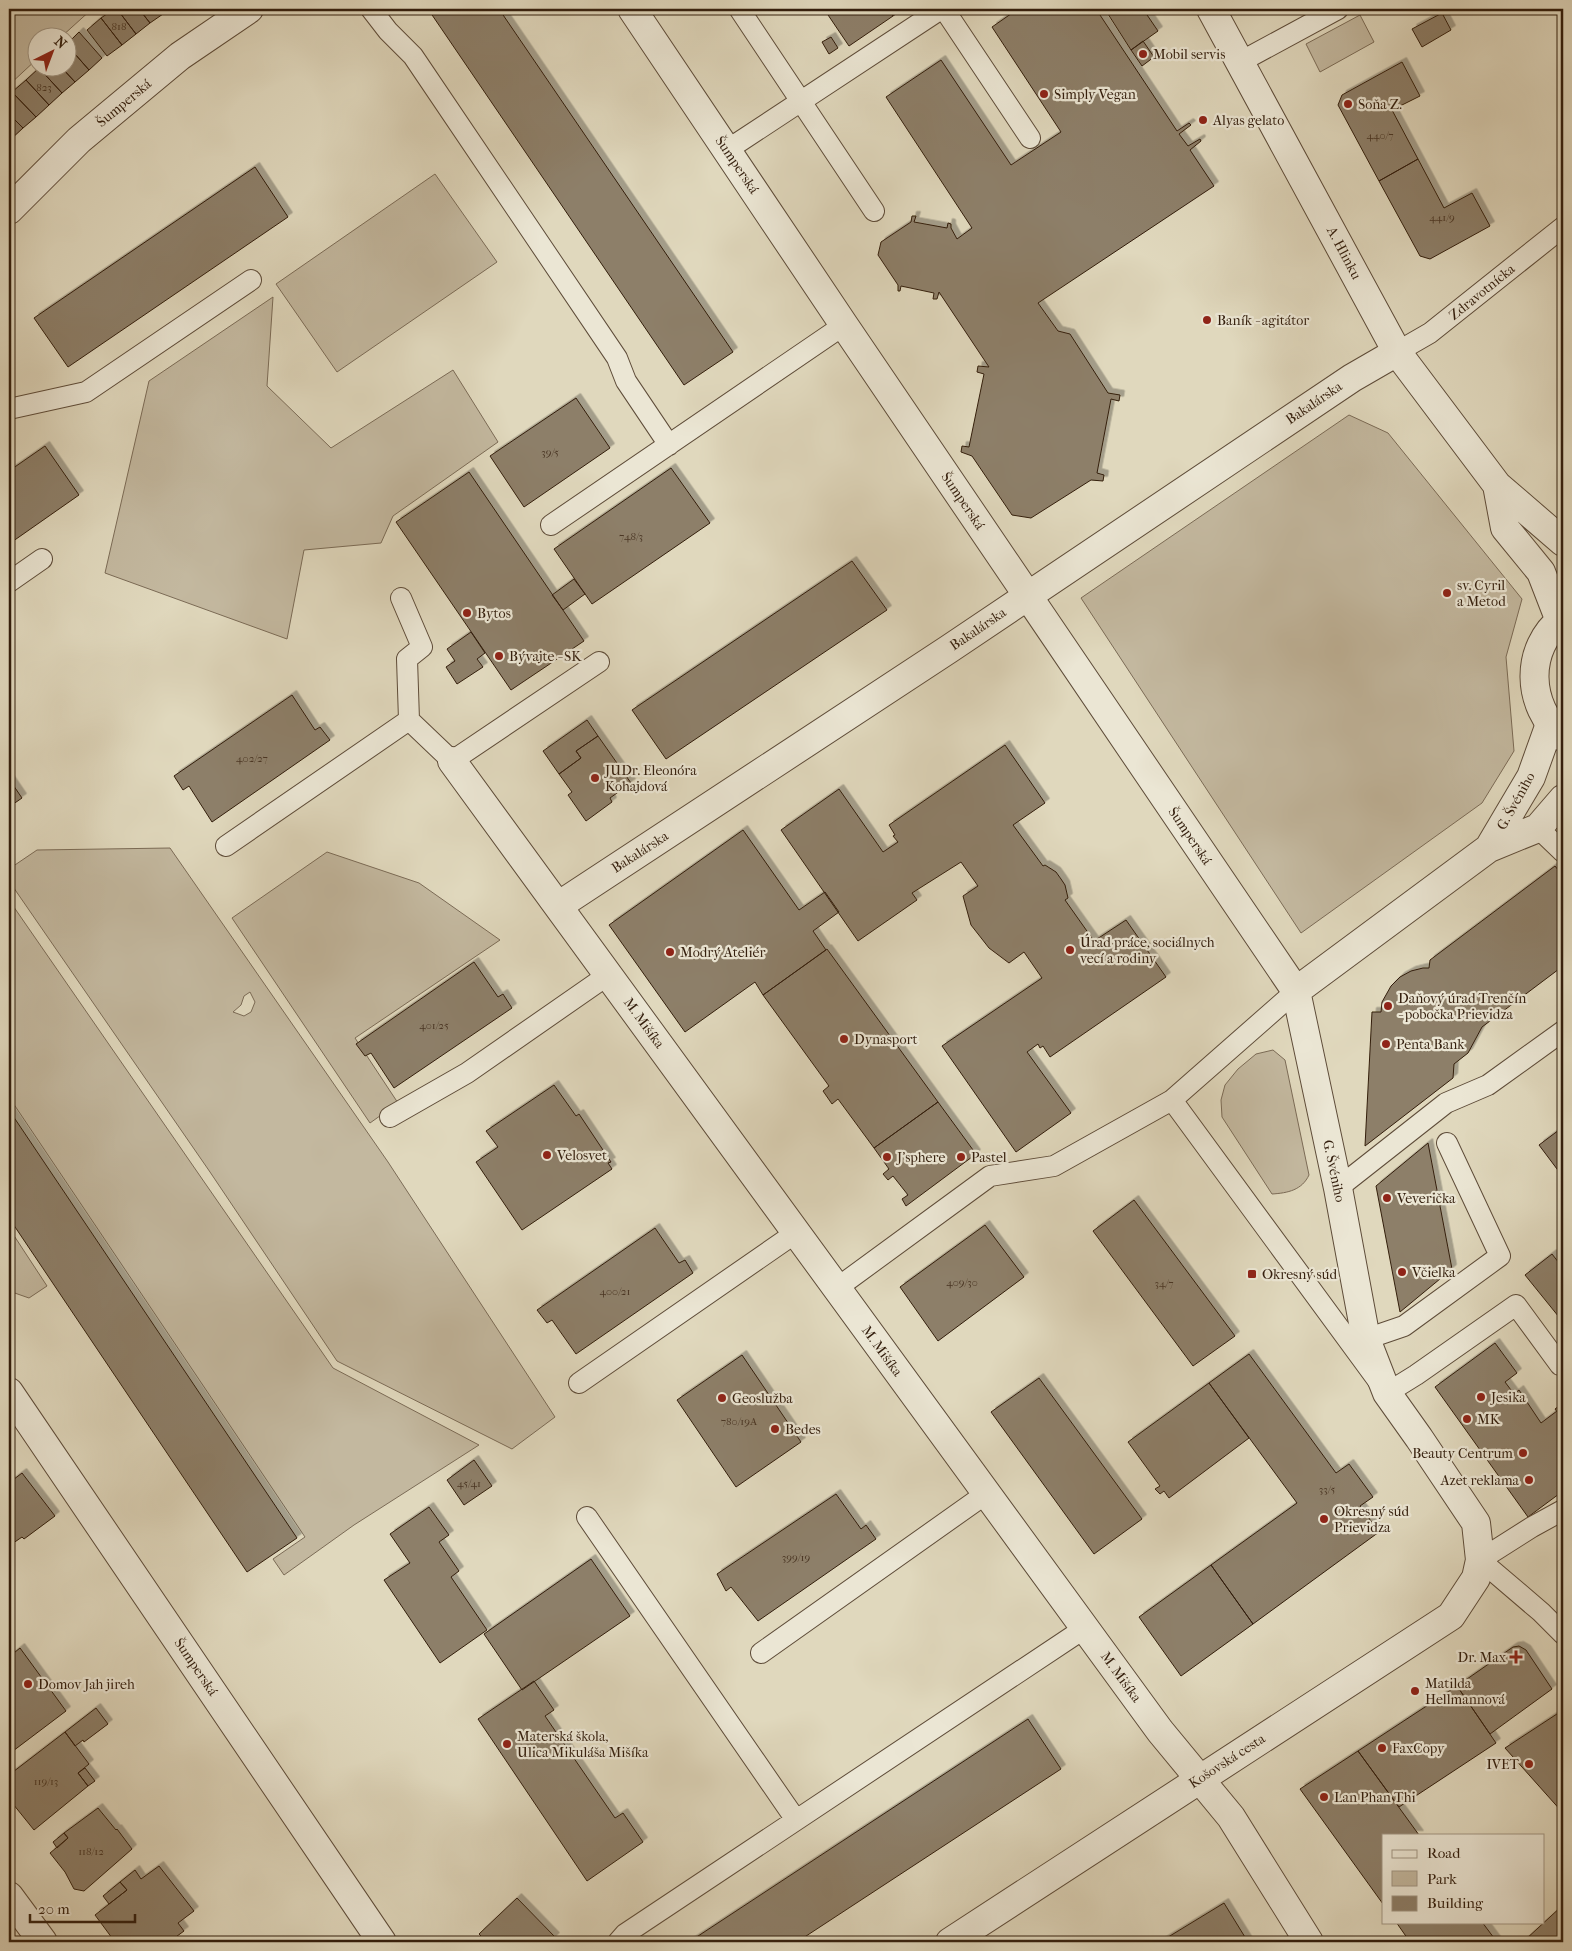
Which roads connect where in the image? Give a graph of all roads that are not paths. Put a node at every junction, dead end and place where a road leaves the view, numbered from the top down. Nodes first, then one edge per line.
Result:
1 (249, 9) edge
2 (371, 9) edge
3 (632, 9) edge
4 (943, 9) edge
5 (1211, 9) edge
6 (1338, 9) edge
7 (740, 10) edge
8 (1240, 62) junction
9 (801, 102) junction
10 (1030, 138) dead end
11 (726, 150) junction
12 (9, 210) edge
13 (874, 211) dead end
14 (1563, 227) edge
15 (251, 280) dead end
16 (844, 325) junction
17 (1397, 352) junction
18 (9, 409) edge
19 (668, 445) junction
20 (1497, 485) junction
21 (551, 525) dead end
22 (1563, 542) edge
23 (42, 559) dead end
24 (9, 582) edge
25 (1027, 596) junction
26 (401, 598) dead end
27 (1562, 620) edge
28 (599, 662) dead end
29 (409, 720) junction
30 (1557, 730) edge
31 (452, 761) junction
32 (1563, 799) edge
33 (1538, 828) junction
34 (226, 846) dead end
35 (1489, 848) junction
36 (1563, 852) edge
37 (558, 906) junction
38 (608, 974) junction
39 (1296, 991) junction
40 (1563, 1031) edge
41 (1172, 1100) junction
42 (390, 1117) dead end
43 (1447, 1143) dead end
44 (1338, 1188) junction
45 (797, 1232) junction
46 (837, 1288) junction
47 (1366, 1339) junction
48 (1560, 1365) dead end
49 (579, 1383) dead end
50 (9, 1392) edge
51 (1387, 1393) junction
52 (987, 1493) junction
53 (1563, 1510) edge
54 (586, 1517) dead end
55 (1480, 1560) junction
56 (1085, 1628) junction
57 (1563, 1634) edge
58 (761, 1653) dead end
59 (1200, 1779) junction
60 (796, 1820) junction
61 (9, 1896) edge
62 (43, 1942) edge
63 (382, 1942) edge
64 (618, 1942) edge
65 (950, 1942) edge
66 (1309, 1942) edge

1 - 12 street, Šumperská
2 - 19 lane
3 - 11 street, Šumperská
4 - 9 lane
4 - 10 lane
5 - 8 street, A. Hlinku
6 - 8 lane
7 - 9 lane
8 - 17 street, A. Hlinku
9 - 11 lane
9 - 13 lane
11 - 16 street, Šumperská
14 - 17 lane, Zdravotnícka
15 - 18 lane
16 - 19 lane
16 - 25 street, Šumperská
17 - 20 street, A. Hlinku
17 - 25 street, Bakalárska
19 - 21 lane
20 - 22 street, A. Hlinku
20 - 27 street, A. Hlinku
23 - 24 lane
25 - 37 street, Bakalárska
25 - 39 street, Šumperská
26 - 29 lane
27 - 30 street, A. Hlinku
28 - 31 lane
29 - 31 lane
29 - 34 lane
30 - 35 street, G. Švéniho
31 - 37 street, M. Mišíka
32 - 33 street, G. Švéniho
33 - 35 street, G. Švéniho
33 - 36 lane
35 - 39 street, G. Švéniho
37 - 38 street, M. Mišíka
38 - 42 lane
38 - 45 street, M. Mišíka
39 - 41 lane
39 - 44 street, G. Švéniho
40 - 44 lane
41 - 46 lane
41 - 51 lane
43 - 47 lane
44 - 47 street, G. Švéniho
45 - 46 street, M. Mišíka
45 - 49 lane
46 - 52 street, M. Mišíka
47 - 51 street, G. Švéniho
48 - 51 lane
50 - 63 street, Šumperská
51 - 55 street, G. Švéniho
52 - 56 street, M. Mišíka
52 - 58 lane
53 - 55 lane
54 - 60 lane
55 - 57 lane
55 - 59 street, Košovská cesta
56 - 59 street, M. Mišíka
56 - 60 lane
59 - 65 street, Košovská cesta
59 - 66 street, M. Mišíka
60 - 64 lane
61 - 62 street

